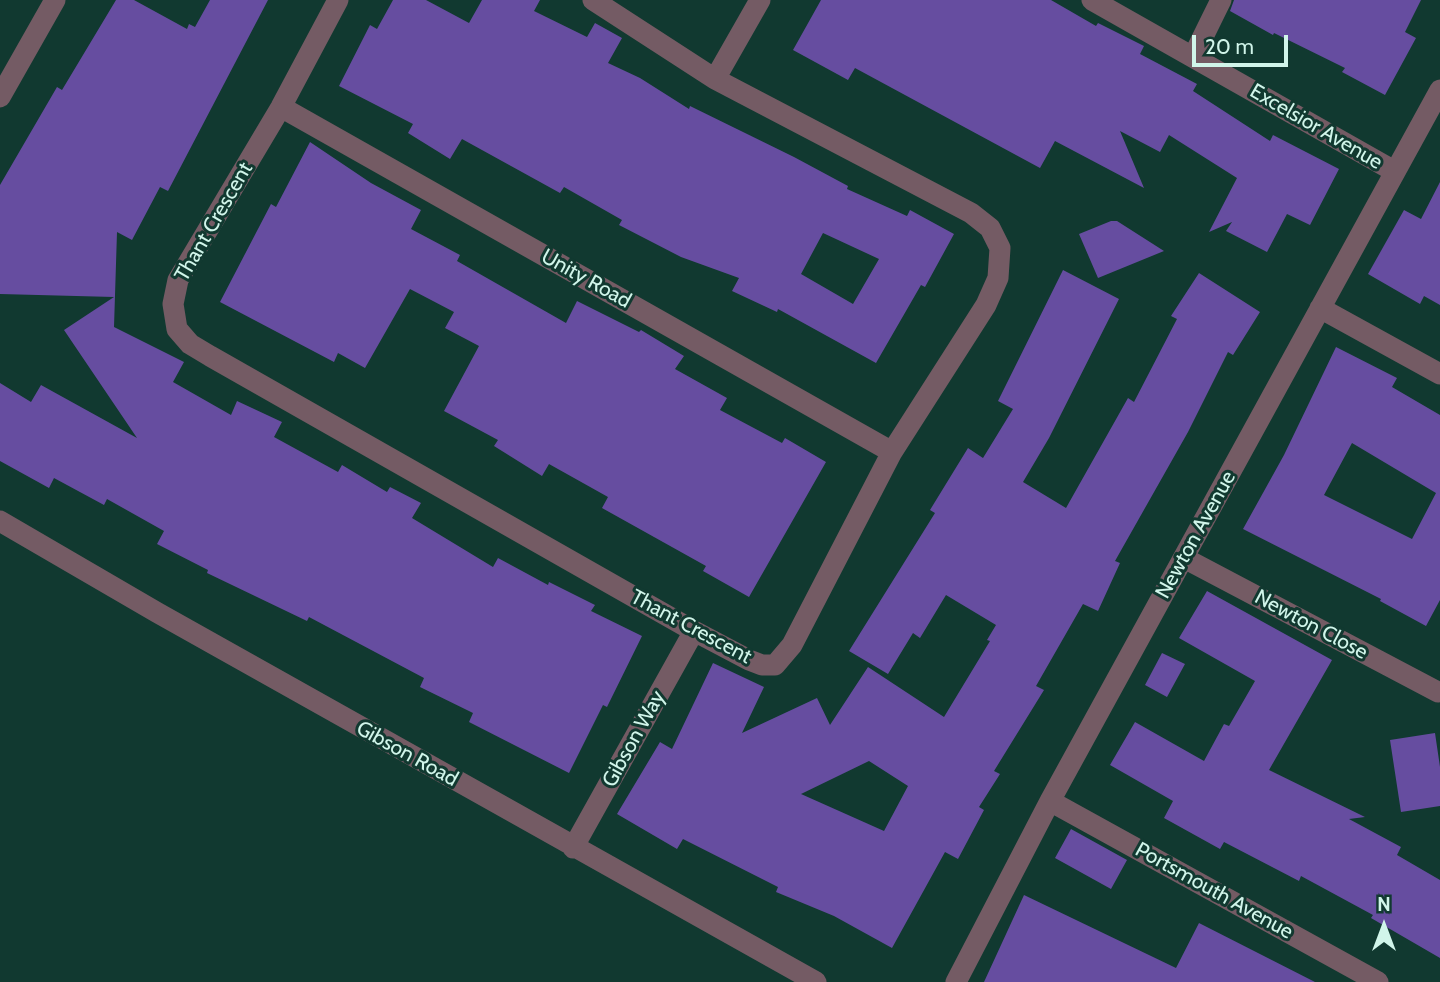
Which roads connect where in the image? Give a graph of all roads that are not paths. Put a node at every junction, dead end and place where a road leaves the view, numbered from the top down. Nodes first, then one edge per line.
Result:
1 (55, 0) edge
2 (338, 0) edge
3 (593, 0) edge
4 (760, 0) edge
5 (1092, 0) edge
6 (1221, 0) edge
7 (1193, 57) junction
8 (715, 79) junction
9 (1440, 90) edge
10 (0, 97) edge
11 (281, 107) junction
12 (1394, 172) junction
13 (1320, 308) junction
14 (1440, 374) edge
15 (892, 452) junction
16 (0, 521) edge
17 (1184, 558) junction
18 (694, 631) junction
19 (1438, 692) dead end
20 (1050, 801) junction
21 (573, 848) junction
22 (816, 982) edge
23 (956, 982) edge
24 (1378, 982) edge

1 - 10 street
2 - 11 street, Thant Crescent
3 - 8 street, Thant Crescent
4 - 8 street
5 - 7 street, Excelsior Avenue
6 - 7 street
7 - 12 street, Excelsior Avenue
8 - 15 street, Thant Crescent
9 - 12 street, Newton Avenue
11 - 15 street, Unity Road
11 - 18 street, Thant Crescent
12 - 13 street, Newton Avenue
13 - 14 street
13 - 17 street, Newton Avenue
15 - 18 street, Thant Crescent
16 - 21 street, Gibson Road
17 - 19 street, Newton Close
17 - 20 street, Newton Avenue
18 - 21 street, Gibson Way
20 - 23 street, Newton Avenue
20 - 24 street, Portsmouth Avenue
21 - 22 street, Gibson Road

